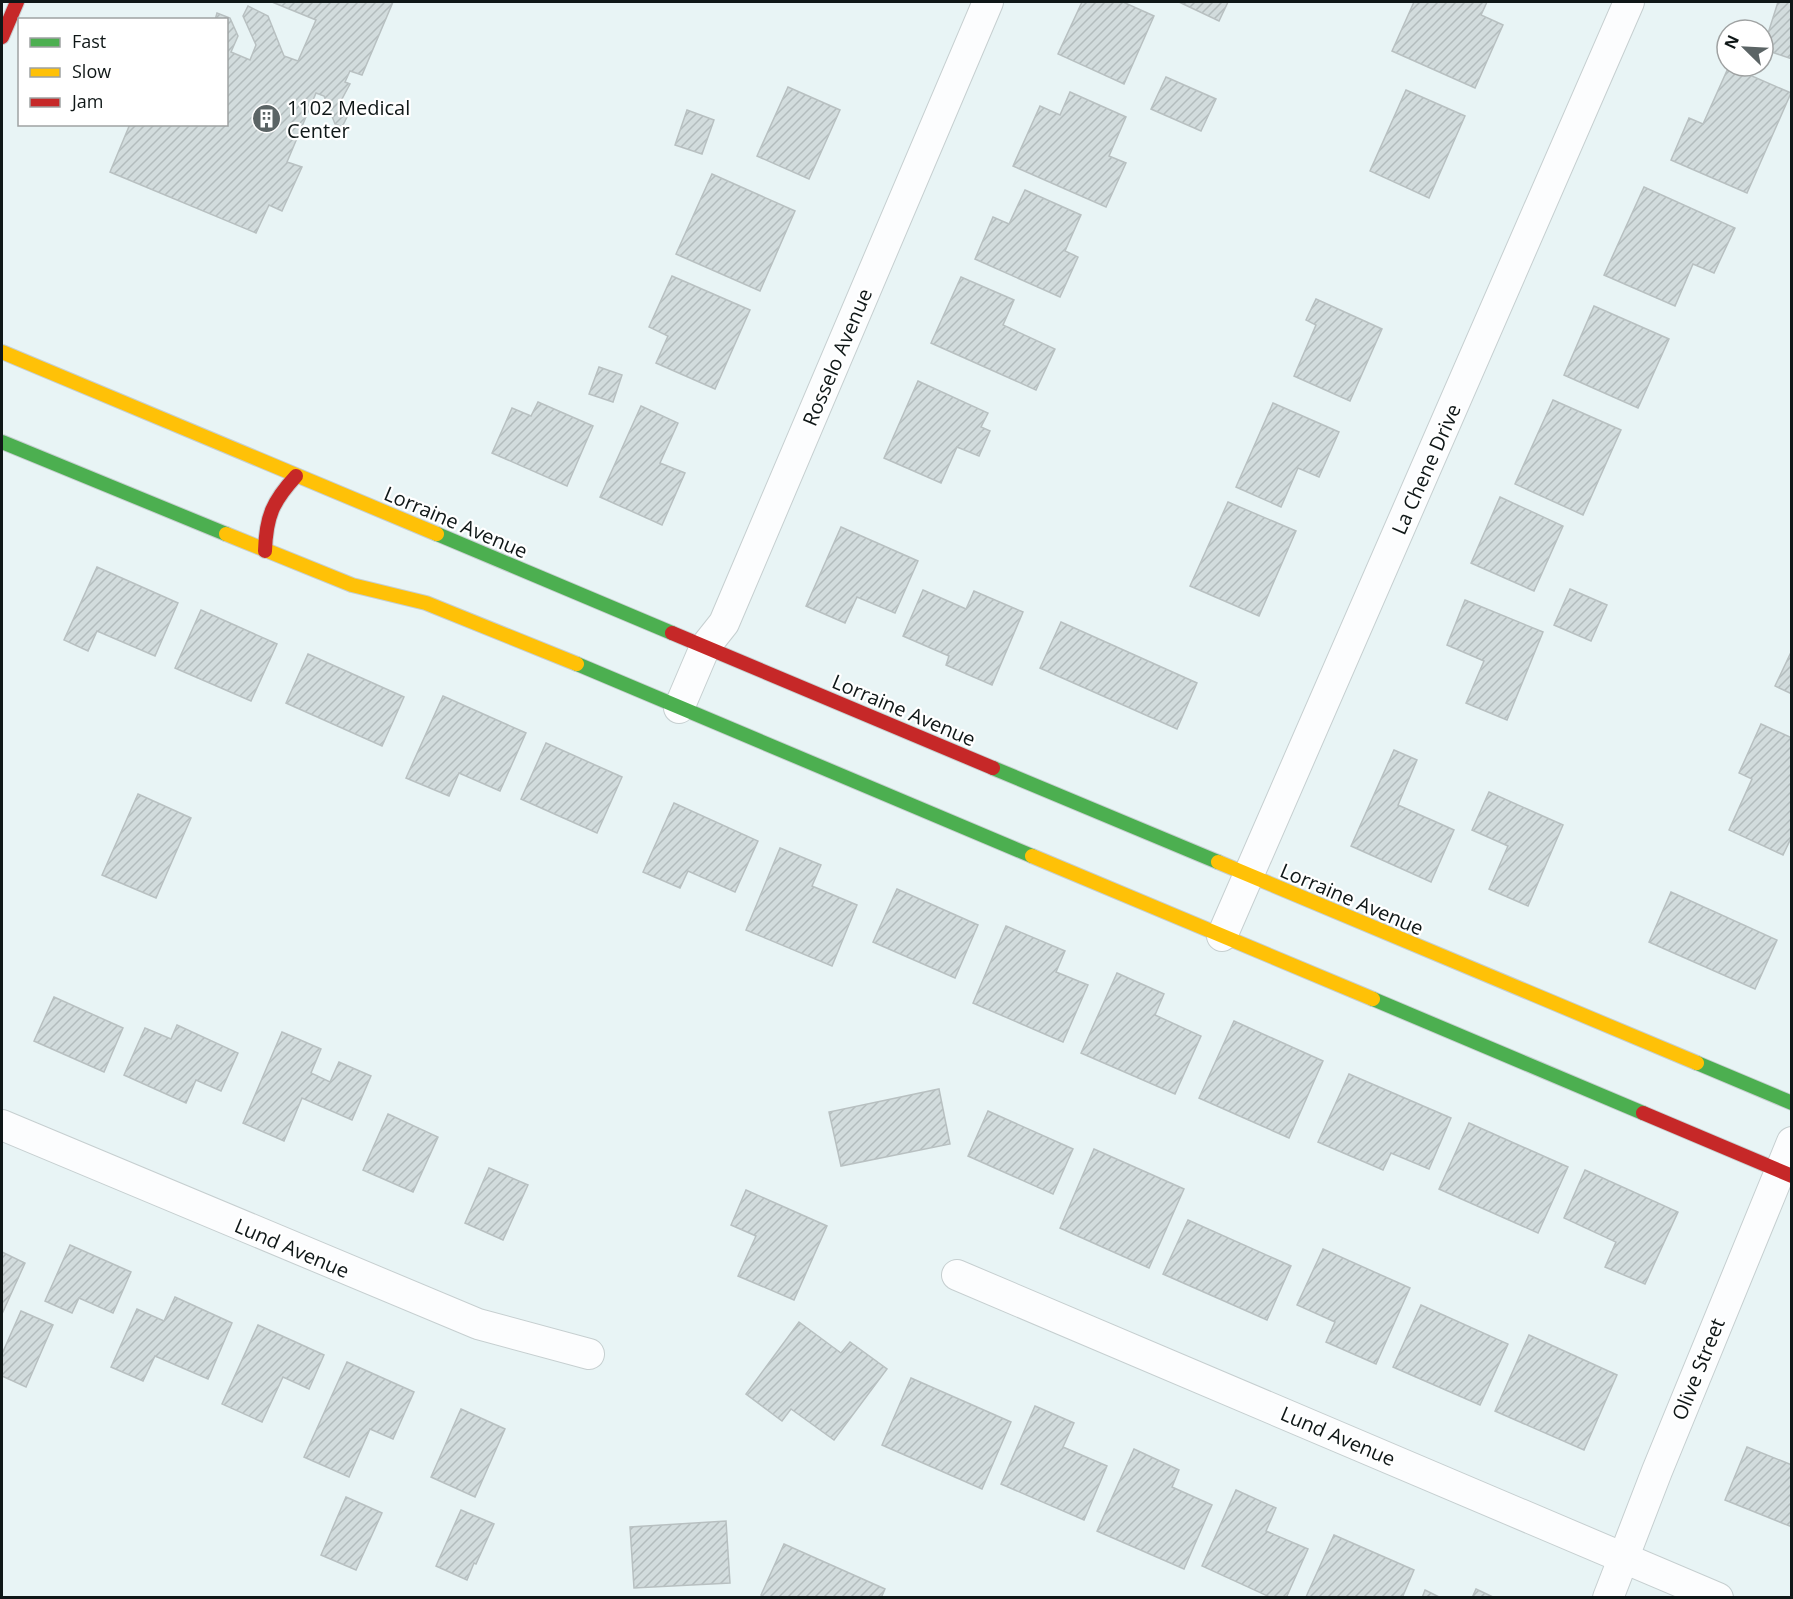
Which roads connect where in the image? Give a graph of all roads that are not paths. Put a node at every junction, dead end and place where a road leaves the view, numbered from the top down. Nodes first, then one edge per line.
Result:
1 (17, 2) edge
2 (988, 2) edge
3 (1629, 2) edge
4 (2, 37) edge
5 (2, 352) edge
6 (2, 442) edge
7 (296, 476) junction
8 (264, 551) junction
9 (705, 647) junction
10 (679, 708) junction
11 (1248, 877) junction
12 (1222, 936) junction
13 (1791, 1103) edge
14 (2, 1125) edge
15 (1791, 1142) edge
16 (1786, 1174) edge
17 (957, 1275) dead end
18 (589, 1354) dead end
19 (1625, 1558) junction
20 (1608, 1598) edge
21 (1718, 1598) edge

1 - 4 street
2 - 9 street, Rosselo Avenue
3 - 11 street, La Chene Drive
5 - 7 street, Lorraine Avenue
6 - 8 street
7 - 8 street
7 - 9 street, Lorraine Avenue
8 - 10 street
9 - 10 street, Rosselo Avenue
9 - 11 street, Lorraine Avenue
10 - 12 street
11 - 12 street, La Chene Drive
11 - 13 street, Lorraine Avenue
12 - 16 street
14 - 18 street, Lund Avenue
15 - 16 street, Olive Street
16 - 19 street, Olive Street
17 - 19 street, Lund Avenue
19 - 20 street, Olive Street
19 - 21 street, Lund Avenue

